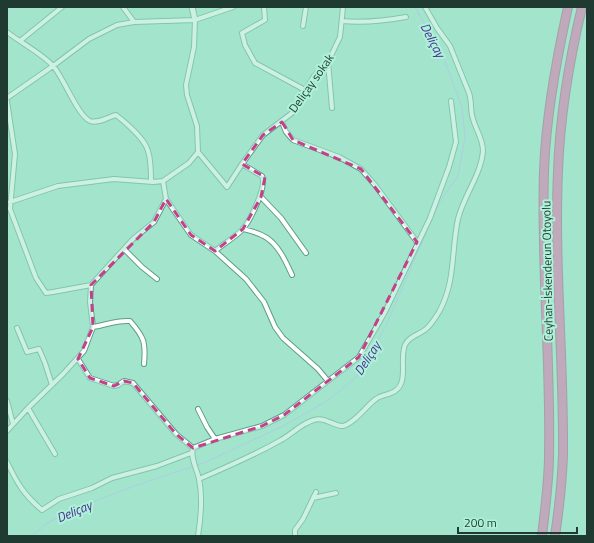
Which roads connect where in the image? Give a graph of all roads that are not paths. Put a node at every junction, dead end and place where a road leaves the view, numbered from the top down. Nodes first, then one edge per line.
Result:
1 (62, 7) edge
2 (123, 7) edge
3 (192, 7) edge
4 (233, 7) edge
5 (264, 7) edge
6 (306, 7) edge
7 (343, 7) edge
8 (426, 7) edge
9 (568, 7) edge
10 (582, 7) edge
11 (406, 17) dead end
12 (195, 20) junction
13 (342, 21) junction
14 (134, 22) junction
15 (303, 26) dead end
16 (7, 32) edge
17 (20, 41) junction
18 (328, 62) junction
19 (54, 66) junction
20 (305, 90) junction
21 (7, 98) edge
22 (7, 101) edge
23 (451, 101) dead end
24 (332, 108) dead end
25 (282, 122) junction
26 (198, 152) junction
27 (242, 164) junction
28 (162, 181) junction
29 (153, 182) junction
30 (261, 197) junction
31 (166, 199) junction
32 (10, 202) junction
33 (243, 229) junction
34 (417, 242) junction
35 (124, 249) junction
36 (215, 252) junction
37 (306, 252) dead end
38 (292, 275) dead end
39 (157, 279) dead end
40 (90, 284) junction
41 (93, 327) junction
42 (17, 328) dead end
43 (78, 359) junction
44 (144, 364) dead end
45 (328, 382) junction
46 (52, 385) junction
47 (7, 401) edge
48 (28, 408) junction
49 (198, 409) dead end
50 (13, 424) junction
51 (7, 431) edge
52 (215, 439) junction
53 (193, 448) junction
54 (56, 454) dead end
55 (192, 456) junction
56 (7, 462) edge
57 (199, 479) junction
58 (316, 492) dead end
59 (336, 493) dead end
60 (313, 498) junction
61 (198, 536) edge
62 (295, 536) edge
63 (542, 536) edge
64 (556, 536) edge

1 - 17 street
2 - 14 street
3 - 12 street
4 - 12 street
5 - 20 street
6 - 15 street
7 - 13 street, Deliçay sokak
8 - 57 street
9 - 63 highway, Ceyhan-İskenderun Otoyolu
10 - 64 highway, Ceyhan-İskenderun Otoyolu
11 - 13 street
12 - 14 street
12 - 26 street
13 - 18 street, Deliçay sokak
14 - 19 street
16 - 17 street
17 - 19 street
18 - 20 street, Deliçay sokak
18 - 24 street
19 - 21 street
19 - 29 street
20 - 25 street, Deliçay sokak
22 - 32 street
23 - 34 street
25 - 27 street, Deliçay sokak
25 - 34 street
26 - 27 street, Deliçay sokak
26 - 28 street
27 - 30 street
28 - 29 street
28 - 31 street
29 - 32 street
30 - 33 street
30 - 37 street
31 - 35 street
31 - 36 street
32 - 40 street
33 - 36 street
33 - 38 street
34 - 45 street
35 - 39 street
35 - 40 street
36 - 45 street
40 - 41 street
41 - 43 street
41 - 44 street
42 - 46 street
43 - 46 street
43 - 53 street
45 - 52 street
46 - 48 street
47 - 50 street
48 - 50 street
48 - 54 street
49 - 52 street
50 - 51 street
52 - 53 street
53 - 55 street
55 - 56 street
55 - 57 street
57 - 61 street
58 - 60 street
59 - 60 street
60 - 62 street

